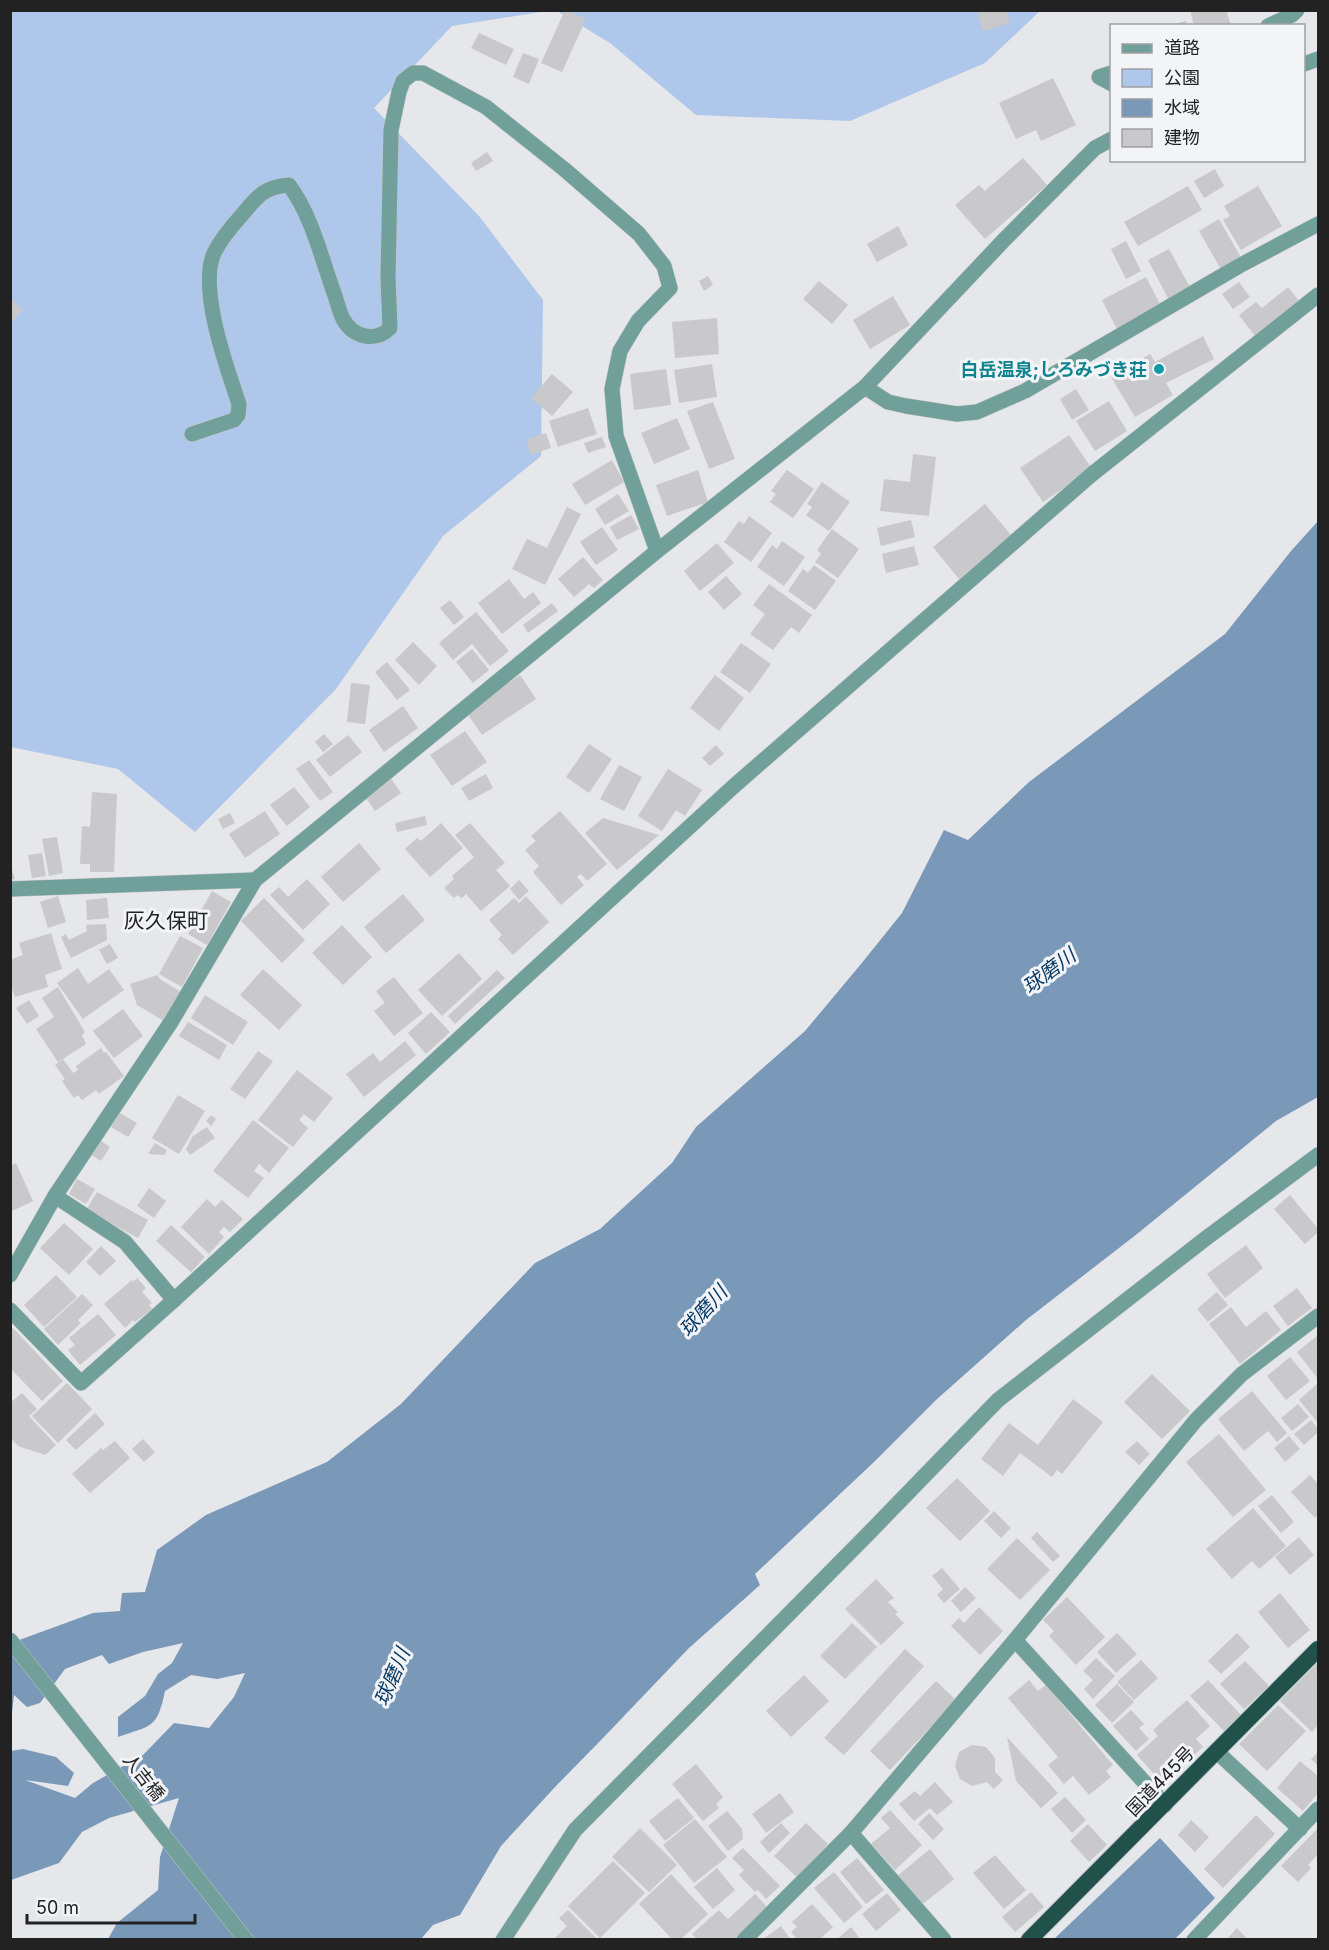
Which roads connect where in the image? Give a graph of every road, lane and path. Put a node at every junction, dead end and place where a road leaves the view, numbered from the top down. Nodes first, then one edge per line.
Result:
1 (1297, 10) edge
2 (1272, 24) edge
3 (1110, 74) edge
4 (1110, 83) edge
5 (1110, 140) edge
6 (1318, 224) edge
7 (1318, 295) edge
8 (865, 387) junction
9 (192, 434) dead end
10 (657, 551) junction
11 (255, 880) junction
12 (10, 889) edge
13 (1318, 1155) edge
14 (56, 1196) junction
15 (10, 1275) edge
16 (174, 1300) junction
17 (10, 1310) edge
18 (1318, 1316) edge
19 (10, 1640) edge
20 (1015, 1640) junction
21 (1318, 1649) edge
22 (1216, 1751) junction
23 (1165, 1805) junction
24 (1318, 1809) edge
25 (1300, 1829) junction
26 (851, 1833) junction
27 (246, 1940) edge
28 (503, 1940) edge
29 (744, 1940) edge
30 (944, 1940) edge
31 (1029, 1940) edge
32 (1194, 1940) edge

1 - 2 street
3 - 4 street
5 - 8 street
6 - 8 street
7 - 16 street
8 - 10 street
9 - 10 street
10 - 11 street
11 - 12 street
11 - 14 street
13 - 28 street
14 - 15 street
14 - 16 street
16 - 17 street
18 - 20 street
19 - 27 street, 人吉橋
20 - 23 street
20 - 26 street
21 - 22 highway, 国道445号
22 - 23 highway, 国道445号
22 - 25 street
23 - 31 highway, 国道445号
24 - 25 street
25 - 32 street
26 - 29 street
26 - 30 street

